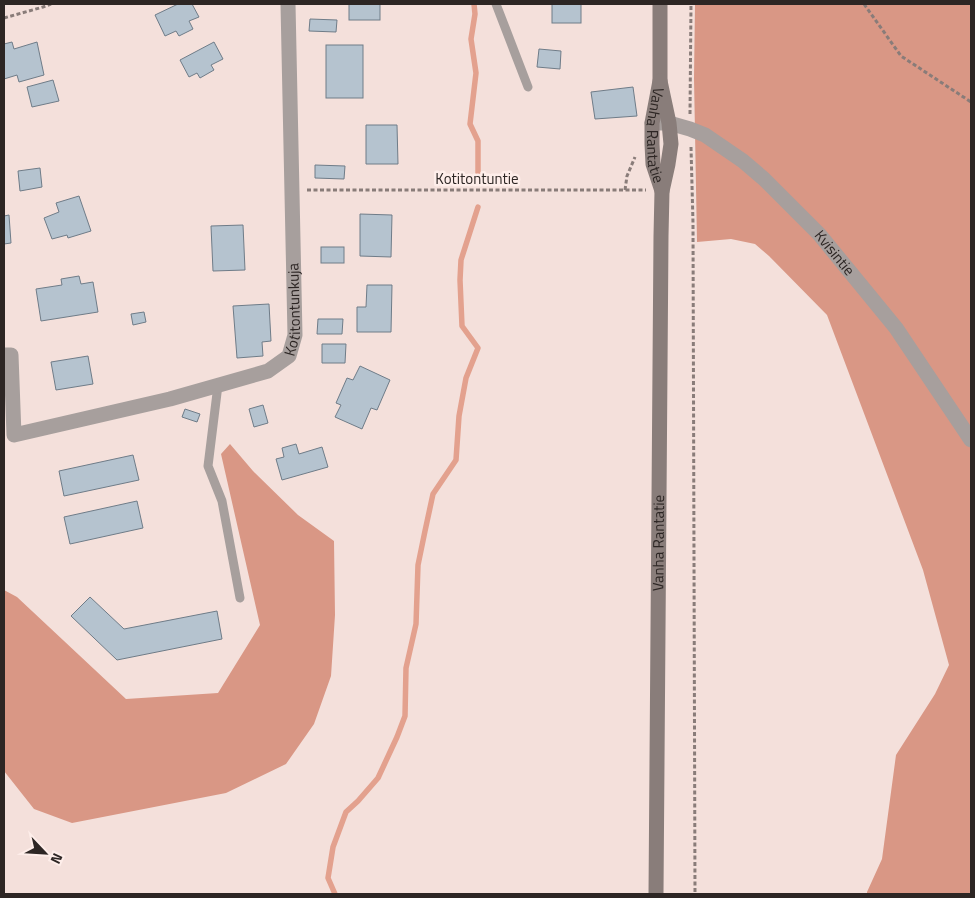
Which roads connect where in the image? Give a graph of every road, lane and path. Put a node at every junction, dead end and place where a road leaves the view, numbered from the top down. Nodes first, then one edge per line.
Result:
1 (51, 4) edge
2 (288, 4) edge
3 (496, 4) edge
4 (660, 4) edge
5 (864, 4) edge
6 (4, 18) edge
7 (660, 81) junction
8 (528, 87) dead end
9 (971, 102) edge
10 (652, 123) junction
11 (669, 123) junction
12 (638, 152) dead end
13 (292, 190) junction
14 (625, 190) junction
15 (662, 191) junction
16 (693, 223) dead end
17 (4, 355) edge
18 (218, 385) junction
19 (971, 440) edge
20 (240, 598) dead end
21 (656, 894) edge
22 (695, 894) edge

1 - 6 path
2 - 13 street, Kotitontunkuja
3 - 8 lane
4 - 7 main road, Vanha Rantatie
5 - 9 path
7 - 10 main road, Vanha Rantatie
7 - 11 main road, Vanha Rantatie
10 - 11 street, Kvisintie
10 - 15 main road, Vanha Rantatie
11 - 15 main road, Vanha Rantatie
11 - 19 street, Kvisintie
12 - 14 path
13 - 14 path, Kotitontuntie
13 - 18 street, Kotitontunkuja
14 - 15 path, Kotitontuntie
15 - 21 main road, Vanha Rantatie
16 - 22 path
17 - 18 street, Kotitontunkuja
18 - 20 lane

